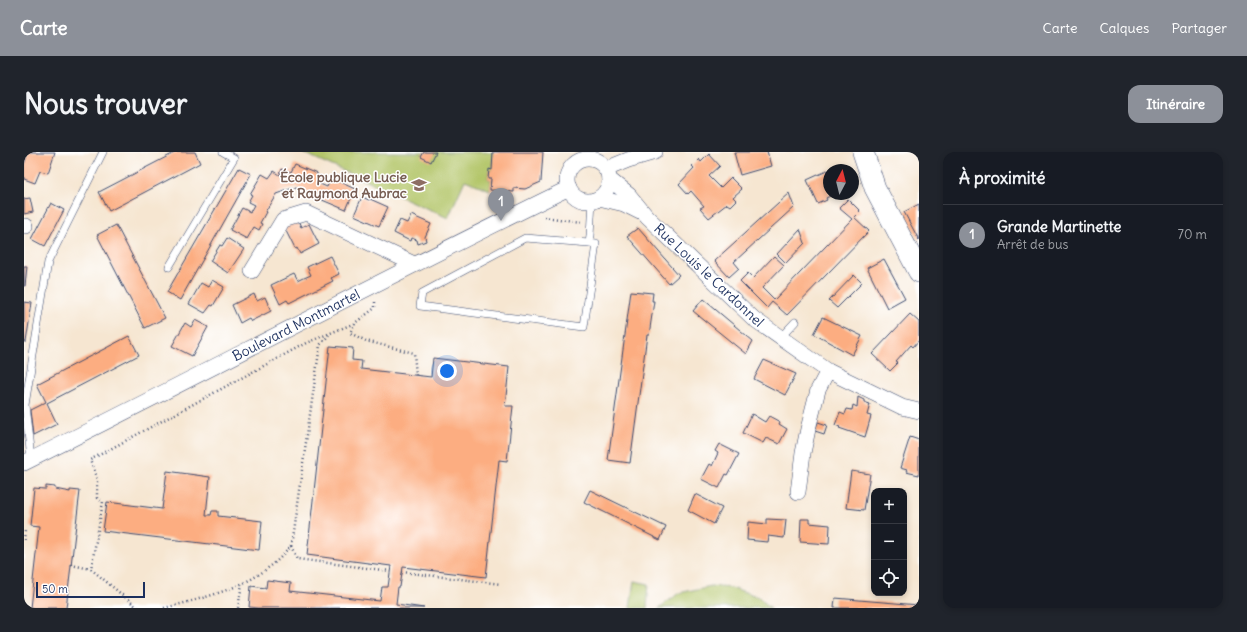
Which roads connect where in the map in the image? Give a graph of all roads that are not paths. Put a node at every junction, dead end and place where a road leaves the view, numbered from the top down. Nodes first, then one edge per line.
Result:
1 (103, 152) edge
2 (223, 152) edge
3 (655, 152) edge
4 (863, 152) edge
5 (578, 156) edge
6 (608, 174) junction
7 (569, 188) junction
8 (595, 199) junction
9 (647, 217) junction
10 (589, 243) junction
11 (414, 264) junction
12 (169, 267) dead end
13 (252, 271) dead end
14 (919, 272) edge
15 (794, 322) dead end
16 (780, 338) junction
17 (828, 371) junction
18 (919, 411) edge
19 (28, 461) edge
20 (798, 492) dead end

1 - 19 lane
2 - 12 lane
3 - 6 street
4 - 14 main road
5 - 6 street, Rue Louis le Cardonnel
5 - 7 street, Rue Louis le Cardonnel
6 - 8 street
6 - 9 street, Rue Louis le Cardonnel
7 - 8 street, Rue Louis le Cardonnel
7 - 11 street, Boulevard Montmartel
8 - 9 street, Rue Louis le Cardonnel
8 - 10 lane
9 - 16 street, Rue Louis le Cardonnel
10 - 10 lane
11 - 13 street
11 - 19 street, Boulevard Montmartel
15 - 16 lane
16 - 17 street, Rue Louis le Cardonnel
17 - 18 street, Rue Louis le Cardonnel
17 - 20 street

